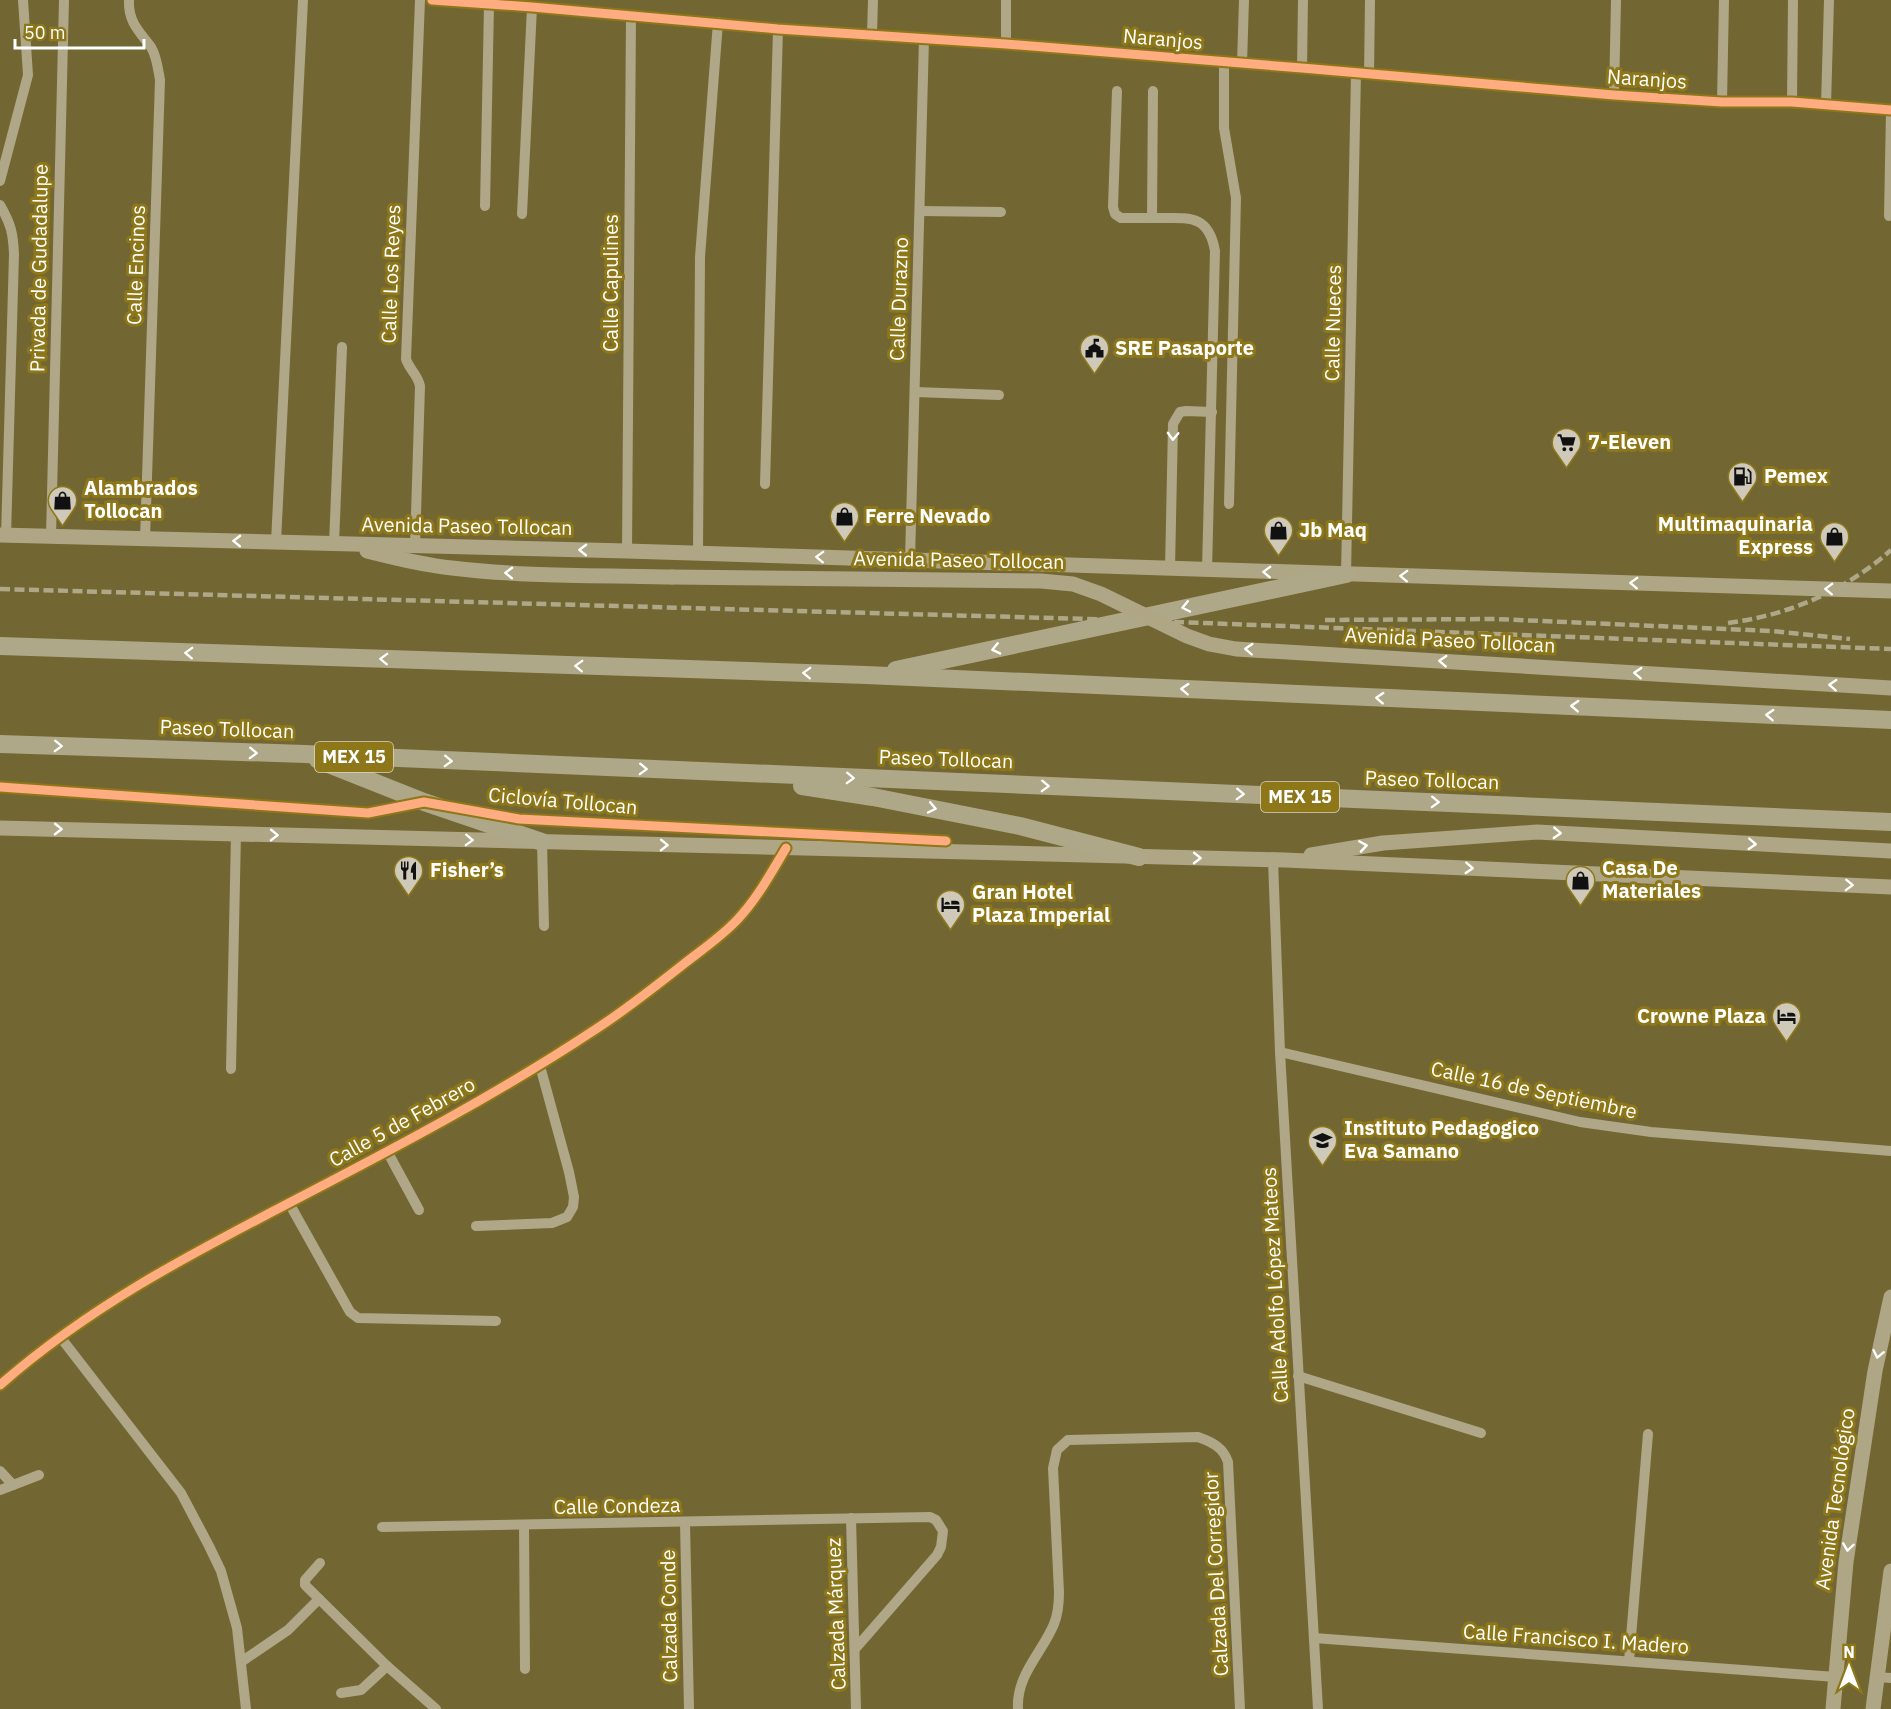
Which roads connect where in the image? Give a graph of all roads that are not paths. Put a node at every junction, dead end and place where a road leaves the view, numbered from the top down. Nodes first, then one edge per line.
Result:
1 (23, 0) edge
2 (64, 0) edge
3 (129, 0) edge
4 (303, 0) edge
5 (420, 0) edge
6 (432, 0) edge
7 (873, 0) edge
8 (1006, 0) edge
9 (1244, 0) edge
10 (1303, 0) edge
11 (1370, 0) edge
12 (1616, 0) edge
13 (1724, 0) edge
14 (1793, 0) edge
15 (1829, 0) edge
16 (510, 3) edge
17 (489, 5) junction
18 (532, 7) junction
19 (631, 16) junction
20 (718, 22) junction
21 (778, 29) junction
22 (872, 35) junction
23 (924, 39) junction
24 (1006, 44) junction
25 (1224, 63) junction
26 (1242, 64) junction
27 (1302, 68) junction
28 (1356, 73) junction
29 (1369, 75) junction
30 (1117, 91) dead end
31 (1153, 91) dead end
32 (1614, 95) junction
33 (1722, 102) junction
34 (1792, 102) junction
35 (1826, 105) junction
36 (1891, 110) edge
37 (0, 181) edge
38 (0, 205) edge
39 (484, 206) dead end
40 (920, 211) junction
41 (1000, 212) dead end
42 (522, 214) dead end
43 (1889, 216) dead end
44 (1152, 218) junction
45 (342, 347) dead end
46 (915, 392) junction
47 (999, 394) dead end
48 (1212, 412) junction
49 (765, 484) dead end
50 (1229, 504) dead end
51 (3, 535) edge
52 (51, 536) junction
53 (145, 539) junction
54 (276, 542) junction
55 (336, 544) junction
56 (415, 546) junction
57 (627, 551) junction
58 (698, 553) junction
59 (910, 560) junction
60 (1170, 569) junction
61 (1207, 570) junction
62 (1346, 574) junction
63 (1891, 591) edge
64 (0, 646) edge
65 (866, 675) junction
66 (1891, 688) edge
67 (1891, 720) edge
68 (0, 744) edge
69 (305, 754) junction
70 (708, 772) junction
71 (1891, 822) edge
72 (0, 828) edge
73 (236, 834) junction
74 (542, 842) junction
75 (786, 848) junction
76 (1891, 851) edge
77 (1139, 858) junction
78 (1279, 860) junction
79 (1891, 887) edge
80 (544, 926) dead end
81 (1280, 1052) junction
82 (540, 1066) junction
83 (231, 1069) dead end
84 (1891, 1151) edge
85 (387, 1152) junction
86 (289, 1203) junction
87 (419, 1210) dead end
88 (476, 1226) dead end
89 (1891, 1297) edge
90 (496, 1321) dead end
91 (61, 1338) junction
92 (1298, 1376) junction
93 (0, 1385) edge
94 (1481, 1433) dead end
95 (1647, 1434) dead end
96 (0, 1471) edge
97 (39, 1475) dead end
98 (13, 1485) junction
99 (0, 1490) edge
100 (851, 1518) junction
101 (685, 1523) junction
102 (524, 1525) junction
103 (382, 1527) dead end
104 (320, 1563) dead end
105 (1891, 1571) edge
106 (320, 1599) junction
107 (1314, 1638) junction
108 (855, 1649) junction
109 (1629, 1661) junction
110 (241, 1662) junction
111 (387, 1666) junction
112 (525, 1669) dead end
113 (1836, 1677) junction
114 (1884, 1677) edge
115 (341, 1693) dead end
116 (246, 1709) edge
117 (436, 1709) edge
118 (689, 1709) edge
119 (856, 1709) edge
120 (1018, 1709) edge
121 (1240, 1709) edge
122 (1318, 1709) edge
123 (1833, 1709) edge
124 (1873, 1709) edge

1 - 37 street
2 - 52 street, Privada de Gudadalupe
3 - 53 street, Calle Encinos
4 - 54 street
5 - 56 street, Calle Los Reyes
6 - 17 street, Naranjos
7 - 22 street
8 - 24 street
9 - 26 street
10 - 27 street
11 - 29 street
12 - 32 street
13 - 33 street
14 - 34 street
15 - 35 street
16 - 17 street, Naranjos
16 - 18 street, Naranjos
17 - 39 street
18 - 19 street, Naranjos
18 - 42 street
19 - 20 street, Naranjos
19 - 57 street, Calle Capulines
20 - 21 street, Naranjos
20 - 58 street
21 - 22 street, Naranjos
21 - 49 street
22 - 23 street, Naranjos
23 - 24 street, Naranjos
23 - 40 street, Calle Durazno
24 - 25 street, Naranjos
25 - 26 street, Naranjos
25 - 50 street
26 - 27 street, Naranjos
27 - 28 street, Naranjos
28 - 29 street, Naranjos
28 - 62 street, Calle Nueces
29 - 32 street, Naranjos
30 - 44 street
31 - 44 street
32 - 33 street, Naranjos
33 - 34 street, Naranjos
34 - 35 street, Naranjos
35 - 36 street, Naranjos
36 - 43 street
38 - 51 street
40 - 41 street
40 - 46 street, Calle Durazno
44 - 48 street
45 - 55 street
46 - 47 street
46 - 59 street, Calle Durazno
48 -> 60 street
48 - 61 street
51 - 52 main road, Avenida Paseo Tollocan
52 - 53 main road, Avenida Paseo Tollocan
54 -> 53 main road, Avenida Paseo Tollocan
54 - 55 main road, Avenida Paseo Tollocan
55 - 56 main road, Avenida Paseo Tollocan
66 -> 55 main road, Avenida Paseo Tollocan, bridge
57 -> 56 main road, Avenida Paseo Tollocan
57 - 58 main road, Avenida Paseo Tollocan
59 -> 58 main road, Avenida Paseo Tollocan
59 - 60 main road, Avenida Paseo Tollocan
60 - 61 main road, Avenida Paseo Tollocan
62 -> 61 main road, Avenida Paseo Tollocan
63 -> 62 main road, Avenida Paseo Tollocan
62 -> 65 highway
65 -> 64 highway
67 -> 65 highway
68 -> 69 highway, Paseo Tollocan / MEX 15
69 -> 70 highway, Paseo Tollocan / MEX 15
69 - 74 highway
70 -> 71 highway, Paseo Tollocan / MEX 15
70 -> 77 highway
72 -> 73 main road
73 -> 74 main road
73 - 83 street
74 -> 75 main road
74 - 80 street
75 - 77 main road
75 - 82 street, Calle 5 de Febrero
78 -> 76 main road
77 -> 78 main road
78 -> 79 main road
78 - 81 street, Calle Adolfo López Mateos
81 - 84 street, Calle 16 de Septiembre
81 - 92 street, Calle Adolfo López Mateos
82 - 85 street, Calle 5 de Febrero
82 - 88 street
85 - 86 street, Calle 5 de Febrero
85 - 87 street
86 - 90 street
86 - 91 street, Calle 5 de Febrero
89 -> 113 main road, Avenida Tecnológico
91 - 93 street, Calle 5 de Febrero
91 - 110 street
92 - 94 street
92 - 107 street, Calle Adolfo López Mateos
95 - 109 street
96 - 98 street
97 - 98 street
98 - 99 street
100 - 101 street, Calle Condeza
100 - 108 street, Calzada Márquez
100 - 108 street, Calle Condeza
101 - 102 street, Calle Condeza
101 - 118 street, Calzada Conde
102 - 103 street, Calle Condeza
102 - 112 street
104 - 106 street
105 - 114 main road
106 - 110 street
106 - 111 street
107 - 109 street, Calle Francisco I. Madero
107 - 122 street, Calle Adolfo López Mateos
108 - 119 street, Calzada Márquez
109 - 113 street, Calle Francisco I. Madero
110 - 116 street
111 - 115 street
111 - 117 street
113 - 123 main road, Avenida Tecnológico
114 - 124 main road
120 - 121 street, Calzada Del Corregidor

